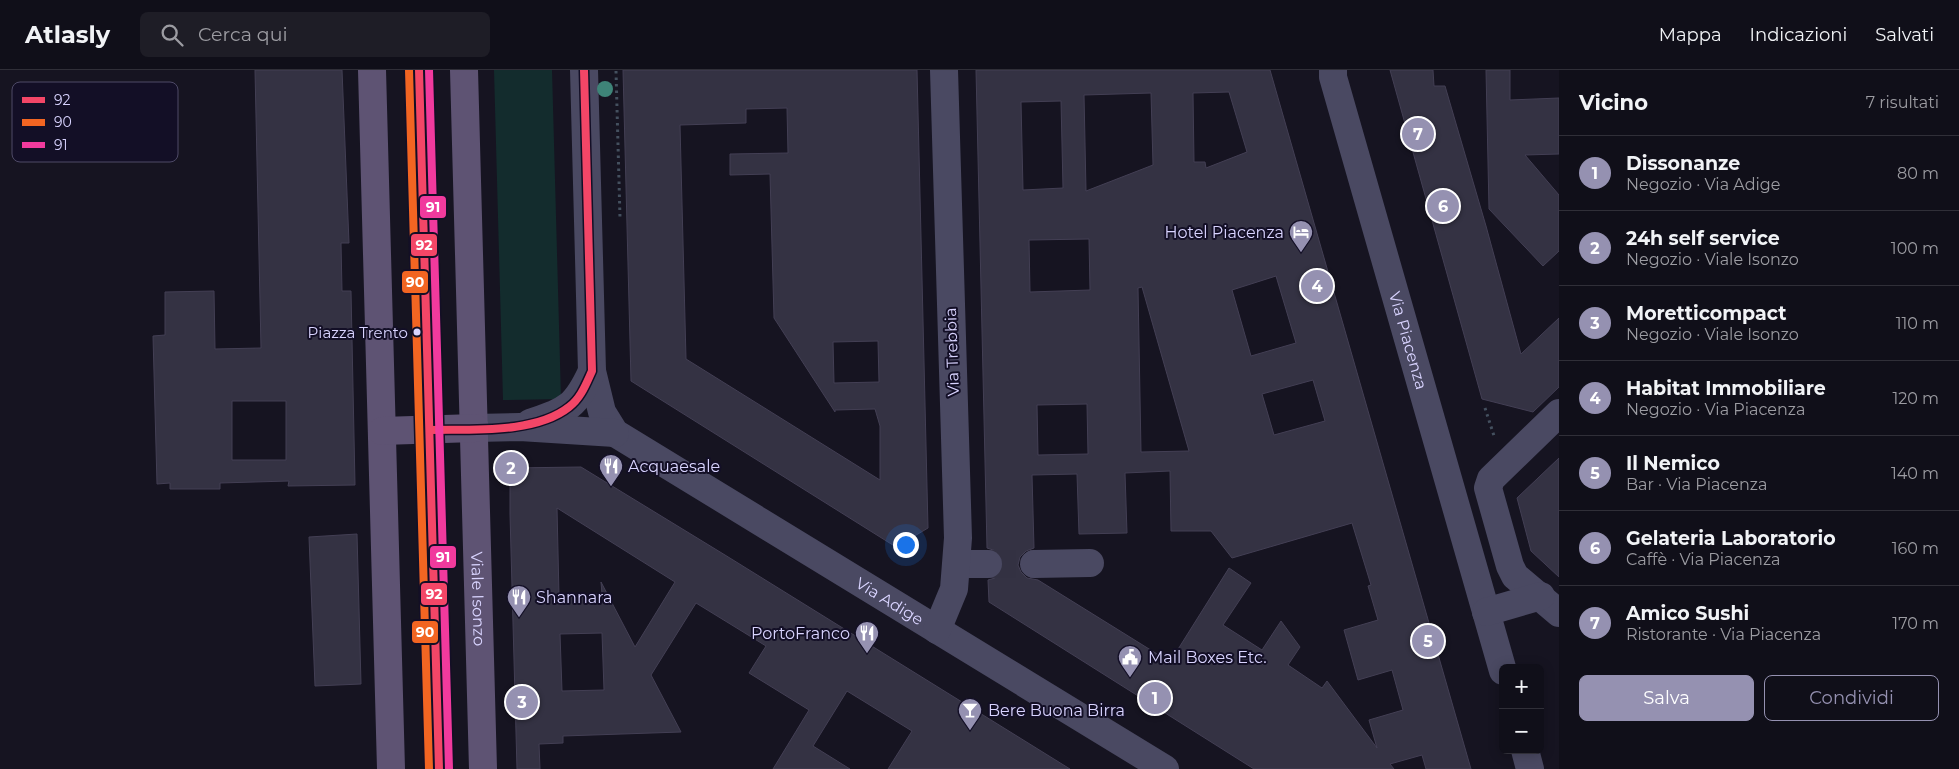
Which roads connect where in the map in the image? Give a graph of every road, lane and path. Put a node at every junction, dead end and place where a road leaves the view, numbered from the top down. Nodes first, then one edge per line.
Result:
1 (372, 70) edge
2 (419, 70) edge
3 (464, 70) edge
4 (584, 70) edge
5 (944, 70) edge
6 (1333, 70) edge
7 (616, 71) edge
8 (620, 218) dead end
9 (592, 371) junction
10 (1486, 408) dead end
11 (1559, 413) edge
12 (520, 427) junction
13 (475, 428) junction
14 (430, 430) junction
15 (382, 431) junction
16 (616, 433) junction
17 (1495, 440) dead end
18 (1090, 563) dead end
19 (957, 564) junction
20 (988, 564) tunnel mouth
21 (1034, 564) tunnel mouth
22 (1550, 605) edge
23 (1486, 612) junction
24 (937, 630) junction
25 (1501, 664) edge
26 (1526, 754) edge
27 (391, 769) edge
28 (439, 769) edge
29 (483, 769) edge
30 (1165, 769) edge
31 (1530, 769) edge

1 - 15 main road
2 - 14 street
3 - 13 main road
4 - 9 street
5 - 19 street, Via Trebbia
6 - 23 street, Via Piacenza
7 - 8 path
9 - 12 street
9 - 16 street
10 - 17 path
11 - 22 street
12 - 13 street
12 - 16 street
13 - 14 main road
13 - 29 main road, Viale Isonzo
14 - 15 main road
14 - 28 street
15 - 27 main road
16 - 24 street, Via Adige
18 - 21 street
19 - 20 street
19 - 24 street, Via Trebbia
22 - 23 street
23 - 25 street, Via Piacenza
24 - 30 street, Via Adige
26 - 31 street

